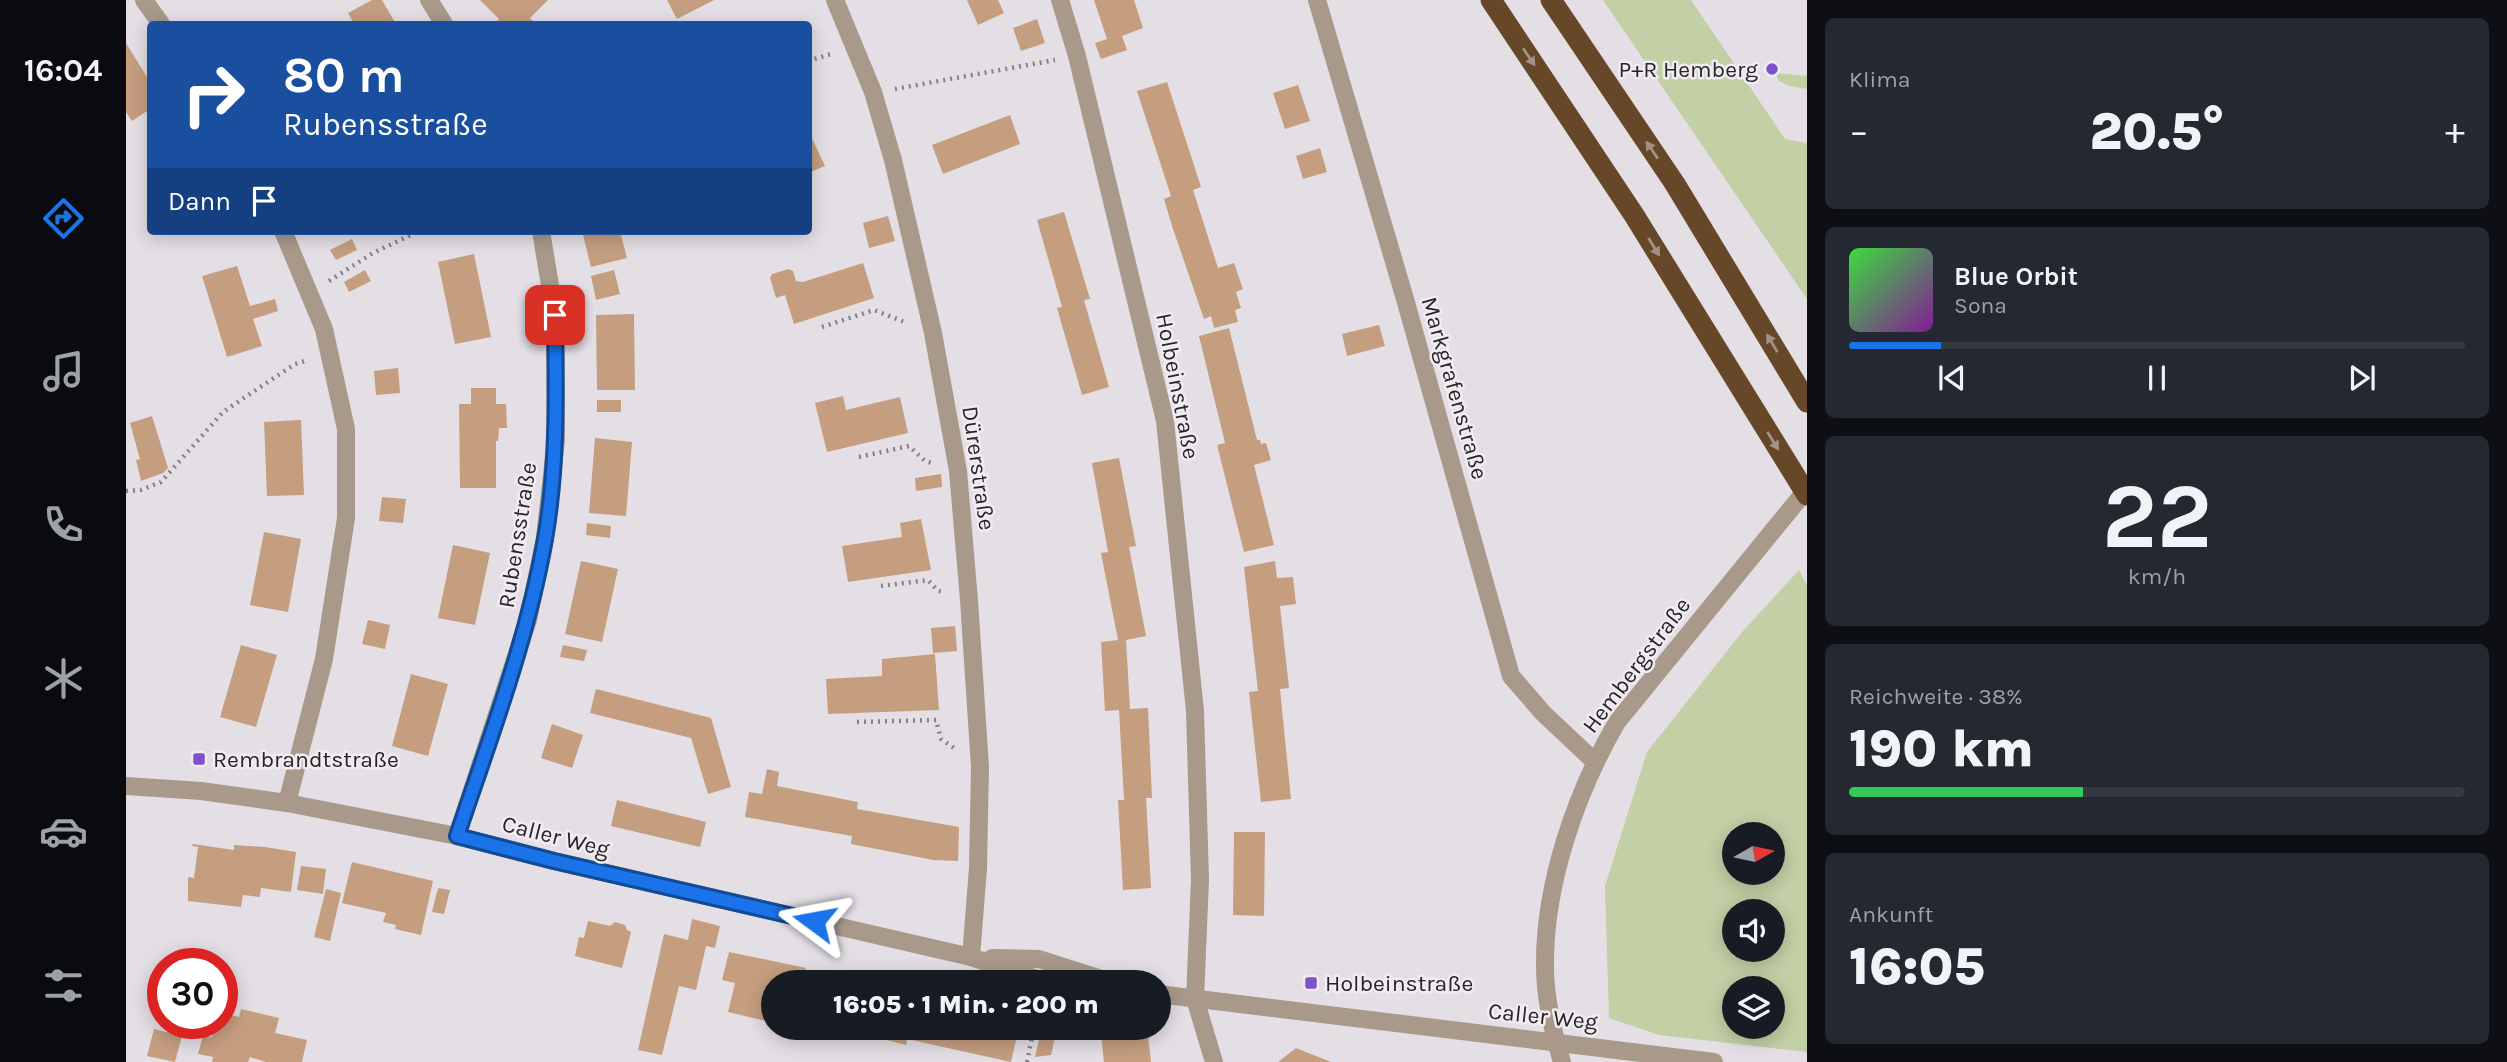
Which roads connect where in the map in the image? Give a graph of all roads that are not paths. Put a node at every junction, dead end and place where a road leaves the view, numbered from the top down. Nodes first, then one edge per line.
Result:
1 (144, 0) edge
2 (429, 0) edge
3 (835, 0) edge
4 (1060, 0) edge
5 (1317, 0) edge
6 (1491, 0) edge
7 (1551, 0) edge
8 (160, 21) edge
9 (442, 21) edge
10 (285, 235) edge
11 (542, 235) edge
12 (1807, 402) edge
13 (1807, 489) edge
14 (1807, 495) edge
15 (1594, 761) junction
16 (126, 786) edge
17 (287, 803) junction
18 (457, 836) junction
19 (971, 957) junction
20 (1010, 970) edge
21 (1073, 970) edge
22 (1171, 996) edge
23 (1195, 999) junction
24 (1556, 1042) junction
25 (1214, 1062) edge
26 (1562, 1062) edge
27 (1714, 1062) edge

1 - 8 street
2 - 9 street
3 - 19 street, Dürerstraße
4 - 23 street, Holbeinstraße
5 - 15 street, Markgrafenstraße
6 -> 14 highway
12 -> 7 highway
10 - 17 street
11 - 18 street, Rubensstraße
13 - 15 street, Hembergstraße
15 - 24 street, Hembergstraße
16 - 17 street, Caller Weg
17 - 18 street, Caller Weg
18 - 19 street, Caller Weg
19 - 20 street, Caller Weg
19 - 21 street, Caller Weg
22 - 23 street, Caller Weg
23 - 24 street, Caller Weg
23 - 25 street, Holbeinstraße
24 - 26 street, Hembergstraße
24 - 27 street, Caller Weg

